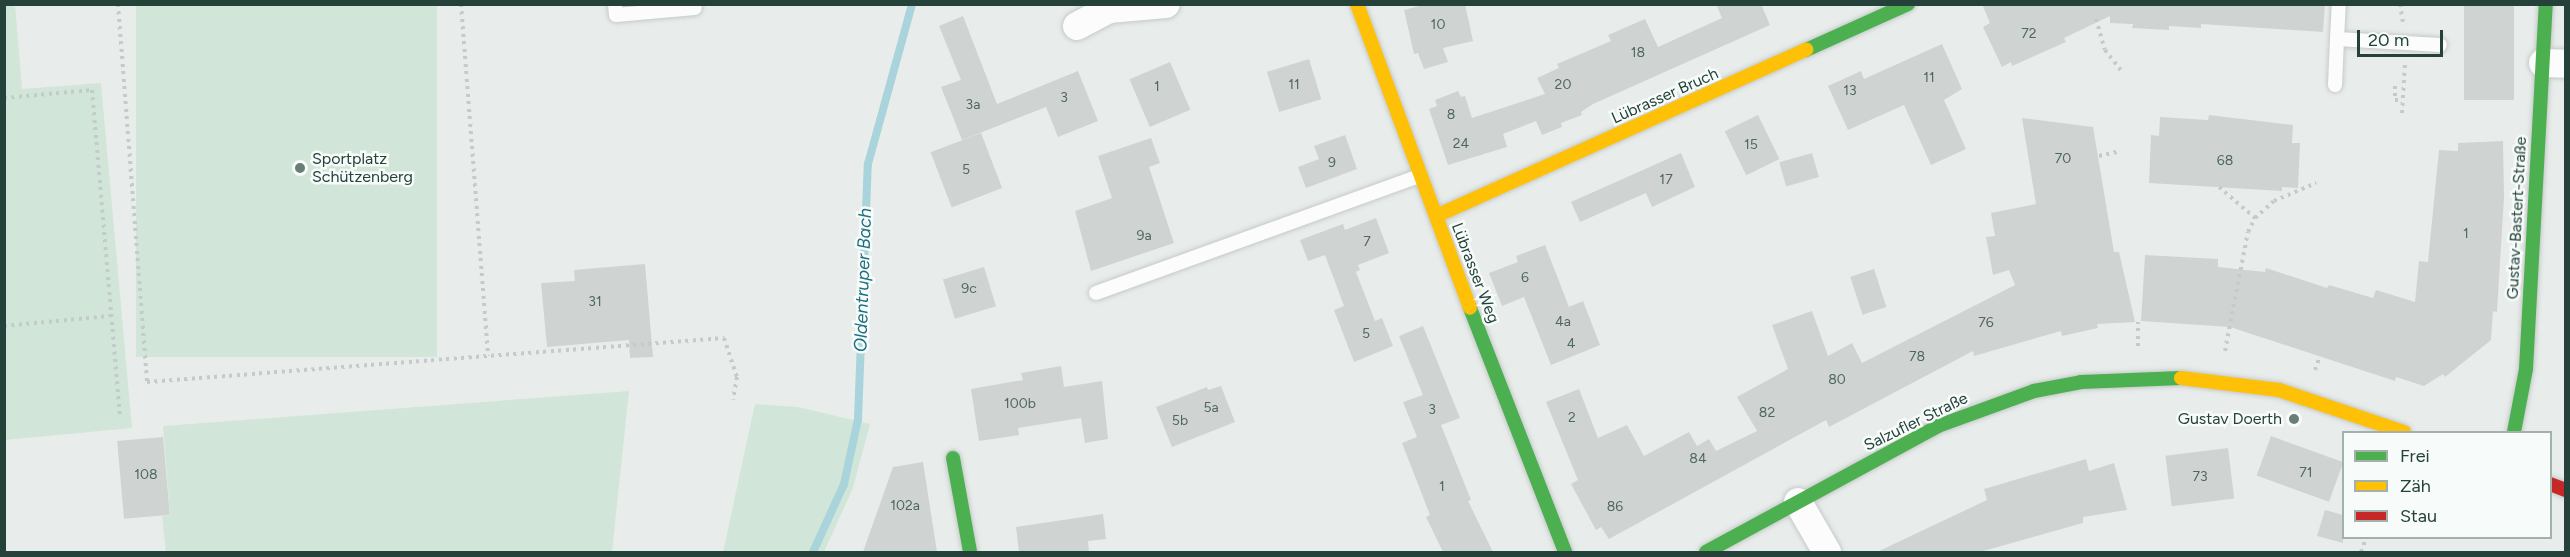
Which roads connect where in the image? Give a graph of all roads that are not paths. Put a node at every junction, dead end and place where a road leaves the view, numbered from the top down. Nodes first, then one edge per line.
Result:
1 (615, 4) edge
2 (1166, 4) edge
3 (1357, 4) edge
4 (1908, 4) edge
5 (2339, 4) edge
6 (2546, 4) edge
7 (695, 8) dead end
8 (1077, 26) dead end
9 (2337, 39) junction
10 (2440, 45) dead end
11 (2554, 64) edge
12 (2335, 86) dead end
13 (1420, 176) junction
14 (1436, 216) junction
15 (1095, 293) dead end
16 (2401, 431) edge
17 (2514, 431) edge
18 (953, 458) dead end
19 (1798, 502) junction
20 (970, 552) edge
21 (1565, 552) edge
22 (1706, 552) edge
23 (1827, 552) edge

1 - 7 lane
2 - 8 street
3 - 13 street, Lübrasser Weg
4 - 14 street, Lübrasser Bruch
5 - 9 lane
6 - 11 street, Gustav-Bastert-Straße
9 - 10 lane
9 - 12 lane
11 - 17 street, Gustav-Bastert-Straße
13 - 14 street, Lübrasser Weg
13 - 15 lane
14 - 21 street, Lübrasser Weg
16 - 19 street, Salzufler Straße
18 - 20 street
19 - 22 street, Salzufler Straße
19 - 23 street

